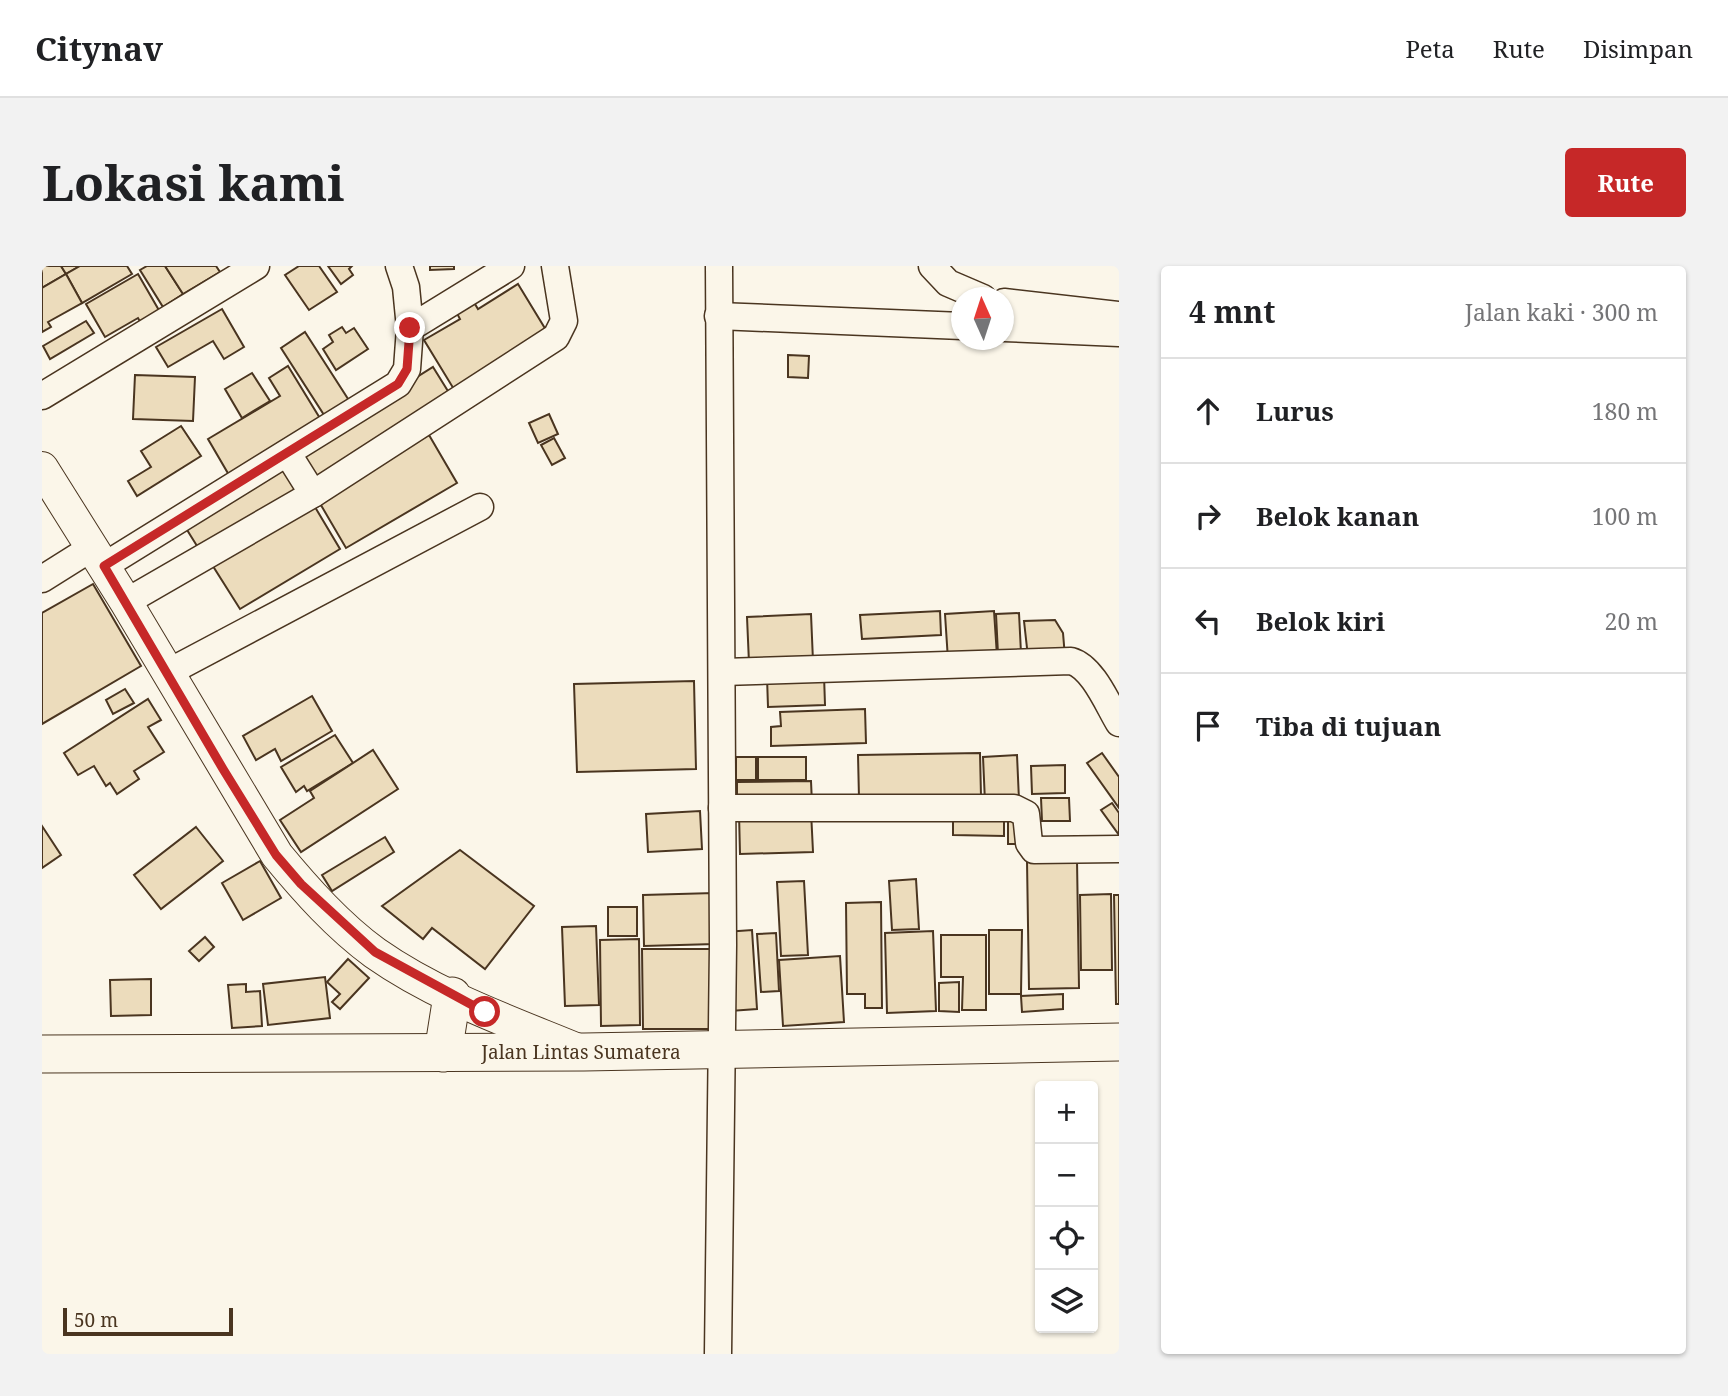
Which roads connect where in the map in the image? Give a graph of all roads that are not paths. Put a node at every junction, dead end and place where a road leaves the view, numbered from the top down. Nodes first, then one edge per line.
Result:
1 (256, 266) edge
2 (399, 266) edge
3 (511, 266) edge
4 (555, 266) edge
5 (719, 266) edge
6 (932, 266) edge
7 (959, 287) edge
8 (1014, 303) edge
9 (1119, 315) edge
10 (718, 316) junction
11 (951, 326) edge
12 (410, 328) junction
13 (1014, 328) edge
14 (1119, 333) edge
15 (42, 396) edge
16 (288, 454) junction
17 (42, 468) edge
18 (313, 494) junction
19 (480, 506) dead end
20 (98, 556) junction
21 (42, 579) edge
22 (126, 602) junction
23 (723, 671) junction
24 (167, 673) junction
25 (1119, 723) edge
26 (722, 808) junction
27 (1119, 849) edge
28 (452, 996) junction
29 (1119, 1042) edge
30 (721, 1051) junction
31 (584, 1052) junction
32 (443, 1053) junction
33 (42, 1054) edge
34 (718, 1354) edge

1 - 15 street
2 - 12 street
3 - 12 street
4 - 18 street
5 - 10 street
6 - 7 street
8 - 9 street
10 - 11 street
10 - 23 street
12 - 16 street
13 - 14 street
16 - 18 street
16 - 20 street
17 - 20 main road
18 - 22 street
19 - 24 street
20 - 21 street
20 - 22 main road
22 - 24 main road
23 - 25 street
23 - 26 street
24 - 28 main road
26 - 27 street
26 - 30 street
28 - 31 main road
28 - 32 highway
29 - 30 highway, Jalan Lintas Sumatera
30 - 31 highway, Jalan Lintas Sumatera
30 - 34 street
31 - 32 highway, Jalan Lintas Sumatera
32 - 33 highway, Jalan Lintas Sumatera

